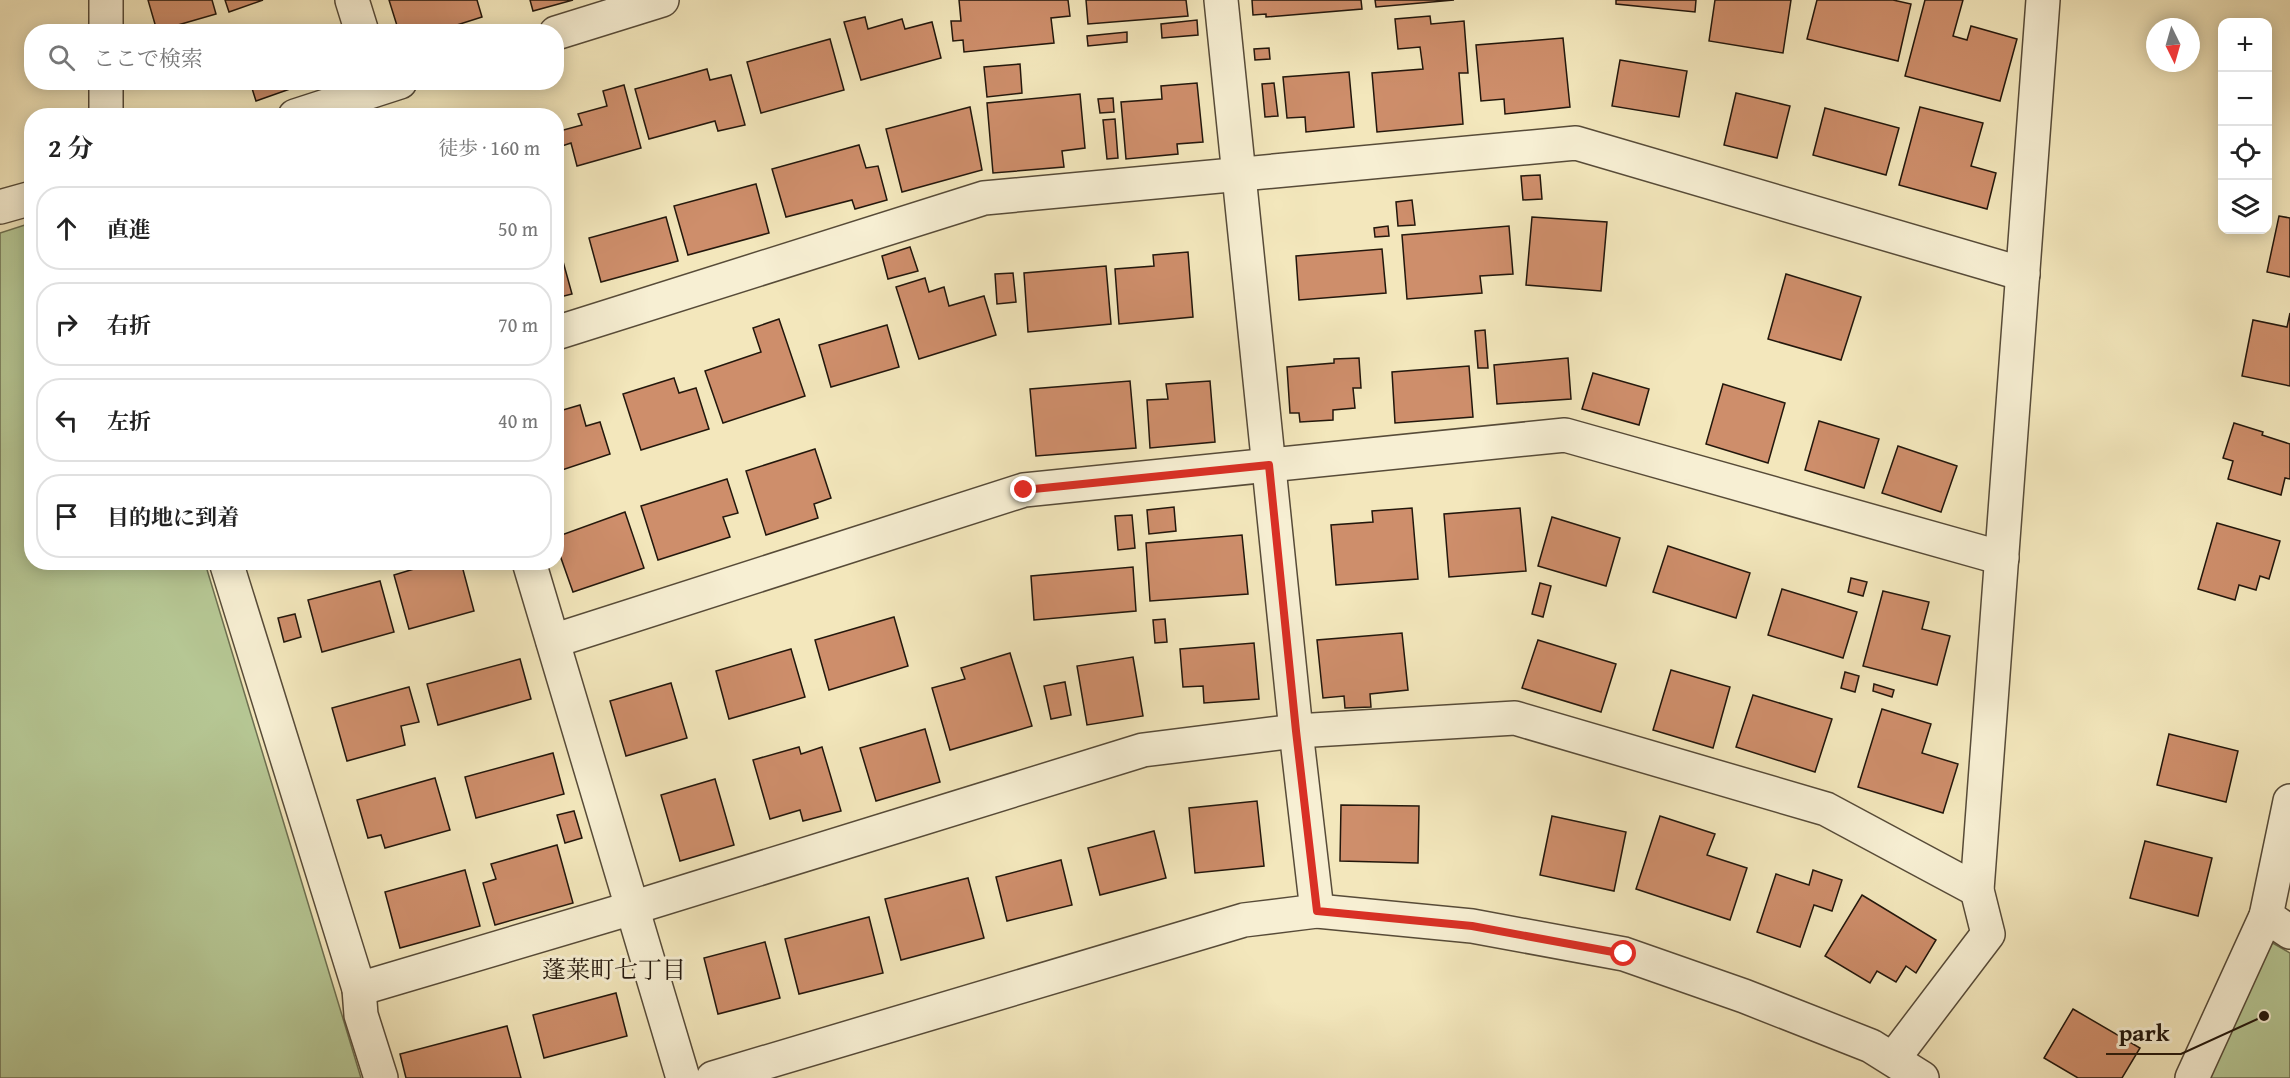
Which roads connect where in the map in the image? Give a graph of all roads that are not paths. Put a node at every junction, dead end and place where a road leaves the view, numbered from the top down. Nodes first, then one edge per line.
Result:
1 (106, 0) edge
2 (352, 0) edge
3 (1221, 0) edge
4 (2043, 0) edge
5 (648, 2) edge
6 (106, 24) edge
7 (360, 24) edge
8 (564, 30) edge
9 (106, 90) edge
10 (387, 92) edge
11 (106, 108) edge
12 (326, 108) edge
13 (1239, 176) junction
14 (24, 200) edge
15 (0, 207) edge
16 (2023, 274) junction
17 (564, 330) edge
18 (1269, 465) junction
19 (2002, 558) junction
20 (228, 570) edge
21 (532, 570) edge
22 (553, 641) junction
23 (1296, 731) junction
24 (2290, 801) edge
25 (1977, 890) junction
26 (632, 908) junction
27 (1317, 911) junction
28 (2278, 924) edge
29 (359, 989) junction
30 (1893, 1059) junction
31 (381, 1078) edge
32 (683, 1078) edge
33 (713, 1078) edge
34 (1922, 1078) edge
35 (2192, 1078) edge

1 - 6 street
2 - 7 street
3 - 13 street
4 - 16 street
5 - 8 street
9 - 11 street
10 - 12 street
13 - 16 street
13 - 17 street
13 - 18 street
14 - 15 street
16 - 19 street
18 - 19 street
18 - 22 street
18 - 23 street
19 - 25 street
20 - 29 street
21 - 22 street
22 - 26 street
23 - 25 street
23 - 26 street
23 - 27 street
24 - 28 street
25 - 30 street
26 - 29 street
26 - 32 street
27 - 30 street
27 - 33 street
28 - 35 street
29 - 31 street
30 - 34 street

